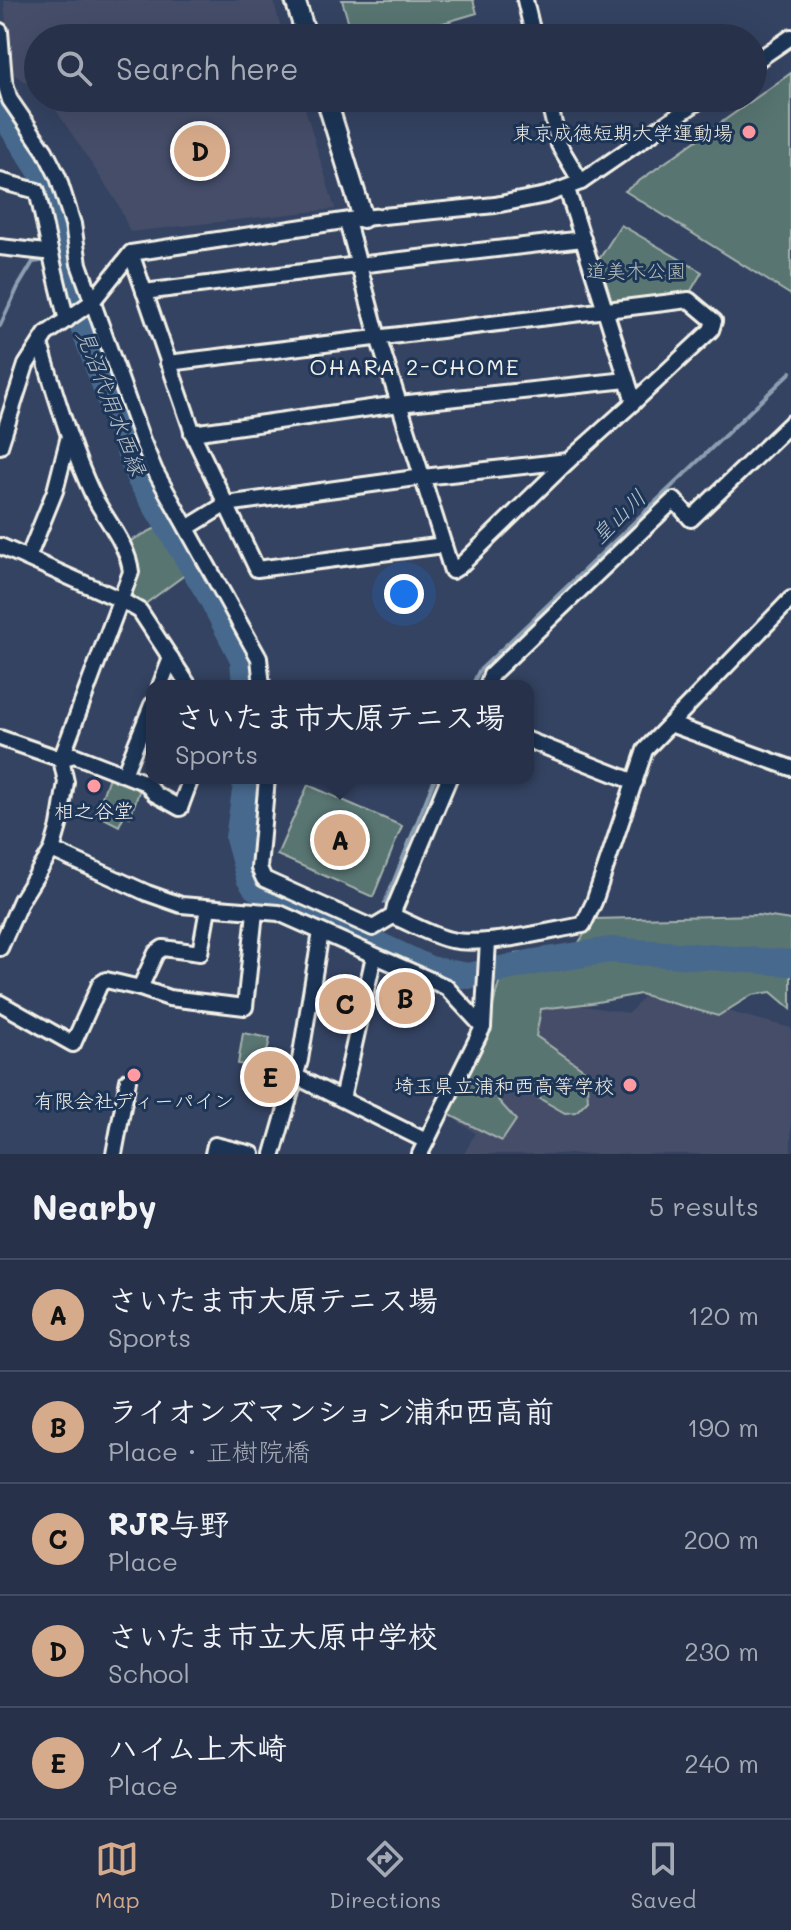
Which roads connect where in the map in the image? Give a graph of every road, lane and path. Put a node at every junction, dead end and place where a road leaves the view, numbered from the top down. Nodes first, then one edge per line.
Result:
1 (295, 0) edge
2 (525, 0) edge
3 (303, 24) edge
4 (531, 24) edge
5 (0, 31) edge
6 (791, 37) edge
7 (767, 53) edge
8 (329, 112) edge
9 (551, 112) edge
10 (682, 112) edge
11 (0, 181) edge
12 (574, 186) junction
13 (355, 220) junction
14 (583, 239) junction
15 (49, 247) junction
16 (2, 252) edge
17 (131, 253) junction
18 (358, 265) junction
19 (144, 292) junction
20 (92, 302) junction
21 (605, 310) junction
22 (67, 320) junction
23 (378, 337) junction
24 (40, 344) junction
25 (168, 363) junction
26 (627, 380) junction
27 (634, 402) junction
28 (399, 404) junction
29 (791, 423) edge
30 (192, 433) junction
31 (69, 436) junction
32 (0, 446) edge
33 (568, 461) junction
34 (423, 477) junction
35 (226, 504) junction
36 (187, 528) junction
37 (444, 545) junction
38 (0, 546) edge
39 (28, 558) junction
40 (791, 599) edge
41 (121, 600) junction
42 (171, 658) junction
43 (162, 680) edge
44 (185, 680) edge
45 (261, 680) edge
46 (489, 680) edge
47 (146, 720) edge
48 (670, 724) junction
49 (0, 738) edge
50 (534, 742) edge
51 (61, 759) junction
52 (791, 768) edge
53 (124, 774) junction
54 (635, 782) junction
55 (146, 783) edge
56 (147, 784) edge
57 (189, 784) edge
58 (266, 784) edge
59 (446, 784) edge
60 (52, 850) junction
61 (208, 908) junction
62 (255, 912) junction
63 (393, 916) junction
64 (321, 932) junction
65 (0, 948) edge
66 (488, 948) junction
67 (374, 956) junction
68 (140, 988) junction
69 (0, 1003) edge
70 (483, 1027) junction
71 (295, 1076) junction
72 (128, 1080) dead end
73 (342, 1099) junction
74 (423, 1147) edge
75 (114, 1154) edge
76 (213, 1154) edge
77 (252, 1154) edge
78 (273, 1154) edge

1 - 3 street
2 - 4 street
5 - 20 street
6 - 7 street
8 - 13 street
9 - 12 street
10 - 12 street
11 - 15 street
12 - 13 street
12 - 14 street
13 - 17 street
13 - 18 street
14 - 18 street
14 - 21 street
15 - 16 street
15 - 22 street
17 - 19 street
17 - 20 street
18 - 19 street
18 - 23 street
19 - 25 street
20 - 22 street
20 - 36 street
21 - 23 street
21 - 26 street
21 - 27 street
22 - 24 street
23 - 25 street
23 - 28 street
24 - 31 street
24 - 32 street
25 - 30 street
26 - 27 street
26 - 28 street
27 - 33 street
28 - 30 street
28 - 34 street
29 - 46 street
30 - 35 street
31 - 39 street
31 - 41 street
33 - 34 street
33 - 37 street
34 - 35 street
34 - 37 street
35 - 36 street
35 - 37 street
36 - 45 street
38 - 39 street
39 - 41 street
40 - 48 street
41 - 42 street
41 - 51 street
42 - 43 street
42 - 44 street
47 - 53 street
48 - 52 street
48 - 54 street
49 - 51 street
50 - 54 street
51 - 53 street
51 - 60 street
53 - 55 street
54 - 66 street
56 - 57 street
58 - 63 street
59 - 63 street
60 - 61 street
60 - 65 street
61 - 62 street
61 - 68 street
62 - 64 street
62 - 68 street
63 - 66 street
64 - 67 street
64 - 71 street
66 - 70 street
67 - 70 street
67 - 73 street
68 - 69 street
70 - 74 street
71 - 73 street
71 - 78 street
72 - 75 street
73 - 74 street
76 - 77 street

